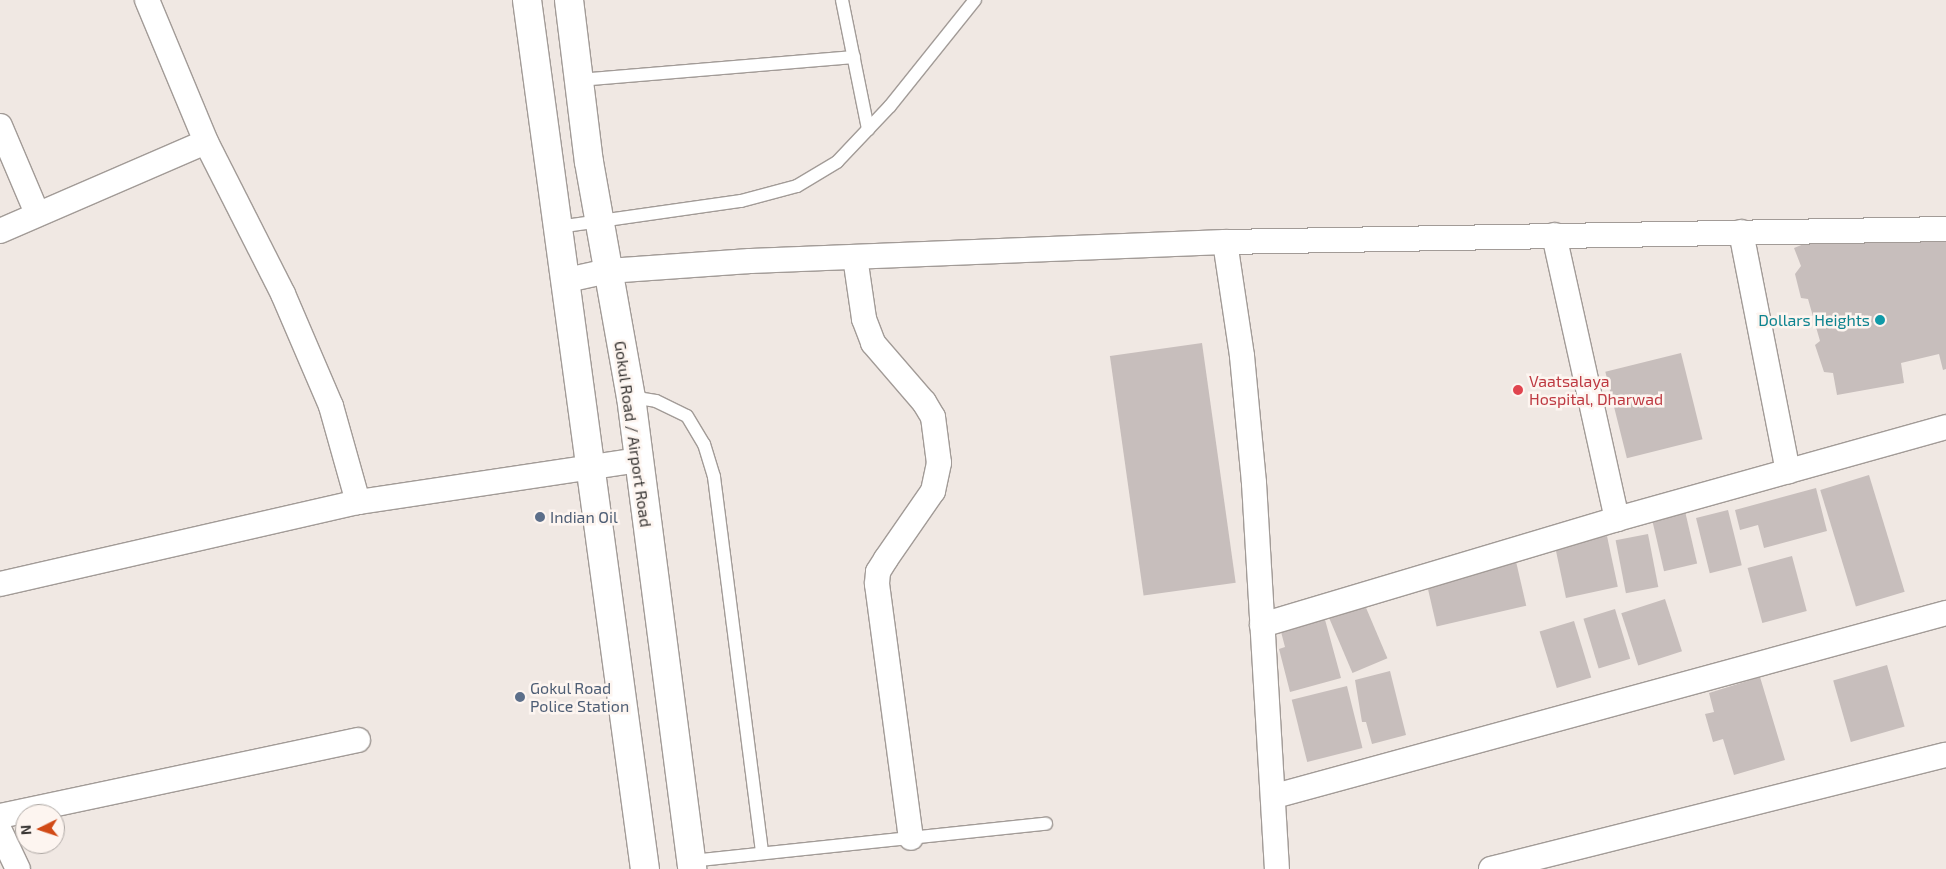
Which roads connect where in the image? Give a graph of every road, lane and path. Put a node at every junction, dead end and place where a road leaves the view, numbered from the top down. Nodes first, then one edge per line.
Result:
1 (147, 0) edge
2 (527, 0) edge
3 (569, 0) edge
4 (842, 0) edge
5 (975, 0) edge
6 (854, 57) junction
7 (579, 80) junction
8 (0, 126) edge
9 (868, 129) junction
10 (206, 142) junction
11 (37, 213) junction
12 (599, 222) junction
13 (558, 227) junction
14 (1946, 229) edge
15 (0, 231) edge
16 (1741, 232) junction
17 (1554, 234) junction
18 (1225, 242) junction
19 (855, 257) junction
20 (608, 271) junction
21 (567, 280) junction
22 (631, 397) junction
23 (1946, 427) edge
24 (638, 460) junction
25 (593, 466) junction
26 (1788, 471) junction
27 (358, 502) junction
28 (1617, 519) junction
29 (0, 584) edge
30 (1946, 614) edge
31 (1262, 625) junction
32 (358, 740) dead end
33 (1946, 755) edge
34 (1275, 796) junction
35 (0, 816) edge
36 (1046, 824) dead end
37 (0, 831) edge
38 (911, 838) junction
39 (762, 853) junction
40 (691, 865) edge
41 (18, 869) edge
42 (645, 869) edge
43 (1277, 869) edge
44 (1491, 869) edge

1 - 10 street
2 - 13 main road
3 - 7 main road, Gokul Road / Airport Road
4 - 6 lane
5 - 9 lane
6 - 7 lane
6 - 9 lane
7 - 12 main road, Gokul Road / Airport Road
8 - 11 street
9 - 12 lane
10 - 11 street
10 - 27 street
11 - 15 street
12 - 13 lane
12 - 20 main road, Gokul Road / Airport Road
13 - 21 main road
14 - 16 street
16 - 17 street
16 - 26 street
17 - 18 street
17 - 28 street
18 - 19 street
18 - 31 street
19 - 20 street
19 - 38 street
20 - 21 street
20 - 22 main road, Gokul Road / Airport Road
21 - 25 main road
22 - 24 main road, Gokul Road / Airport Road
22 - 39 lane
23 - 26 street
24 - 25 street
24 - 40 main road, Gokul Road / Airport Road
25 - 27 street
25 - 42 main road
26 - 28 street
27 - 29 street
28 - 31 street
30 - 34 street
31 - 34 street
32 - 35 street
33 - 44 street
34 - 43 street
36 - 38 lane
37 - 41 street
38 - 39 lane
39 - 40 lane

